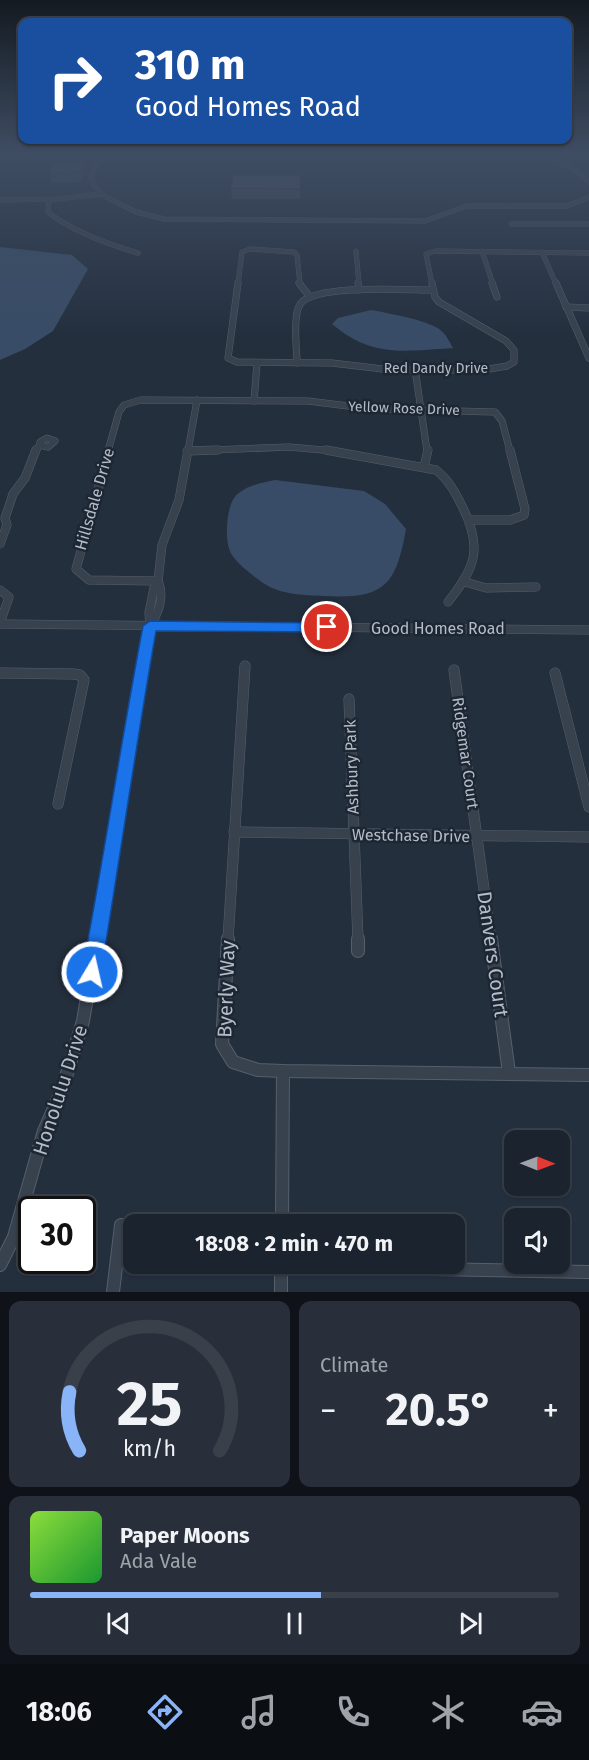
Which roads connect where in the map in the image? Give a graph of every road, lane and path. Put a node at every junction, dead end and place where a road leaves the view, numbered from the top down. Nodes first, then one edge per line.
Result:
1 (52, 214) edge
2 (141, 214) edge
3 (446, 214) edge
4 (511, 224) dead end
5 (589, 224) edge
6 (482, 251) junction
7 (356, 252) dead end
8 (542, 252) junction
9 (138, 253) dead end
10 (589, 253) edge
11 (359, 290) junction
12 (433, 290) junction
13 (310, 297) junction
14 (497, 297) dead end
15 (567, 307) junction
16 (589, 308) edge
17 (589, 358) edge
18 (257, 363) junction
19 (297, 363) junction
20 (415, 369) junction
21 (148, 400) joint
22 (197, 400) junction
23 (254, 401) junction
24 (422, 410) junction
25 (40, 445) dead end
26 (187, 451) junction
27 (424, 467) junction
28 (469, 520) junction
29 (0, 544) edge
30 (158, 580) junction
31 (465, 582) junction
32 (536, 587) dead end
33 (0, 590) edge
34 (448, 602) dead end
35 (0, 623) edge
36 (150, 626) junction
37 (589, 630) edge
38 (245, 666) dead end
39 (454, 670) dead end
40 (0, 673) edge
41 (555, 673) dead end
42 (349, 699) dead end
43 (58, 804) dead end
44 (589, 807) edge
45 (234, 832) junction
46 (354, 834) junction
47 (477, 836) junction
48 (589, 837) edge
49 (358, 951) dead end
50 (283, 1071) junction
51 (509, 1072) junction
52 (589, 1075) edge
53 (282, 1214) edge
54 (121, 1225) dead end
55 (0, 1265) edge
56 (465, 1269) edge
57 (589, 1272) edge
58 (281, 1274) edge
59 (113, 1292) edge
60 (281, 1292) edge

1 - 9 street
2 - 3 street
4 - 5 street
6 - 8 street
6 - 12 street
6 - 14 street
7 - 11 street
8 - 10 street
8 - 15 street
11 - 12 street
11 - 13 street
12 - 20 street, Red Dandy Drive
13 - 18 street, Red Dandy Drive
13 - 19 street
15 - 16 street
15 - 17 street
18 - 19 street, Red Dandy Drive
18 - 23 street
19 - 20 street, Red Dandy Drive
20 - 24 street
21 - 22 street, Yellow Rose Drive
21 - 30 street, Hillsdale Drive
22 - 23 street, Yellow Rose Drive
22 - 26 street, Honolulu Drive
23 - 24 street, Yellow Rose Drive
24 - 27 street
24 - 28 street, Yellow Rose Drive
25 - 29 street
26 - 27 street
26 - 30 street, Honolulu Drive
27 - 28 street
28 - 31 street
30 - 36 street, Honolulu Drive
31 - 32 street
31 - 34 street
33 - 35 street
35 - 36 street, Good Homes Road
36 - 37 street, Good Homes Road
36 - 55 street, Honolulu Drive
38 - 45 street, Byerly Way
39 - 47 street, Ridgemar Court
40 - 43 street
41 - 44 street
42 - 46 street, Ashbury Park
45 - 46 street, Westchase Drive
45 - 50 street, Byerly Way
46 - 47 street, Westchase Drive
46 - 49 street, Ashbury Park
47 - 48 street, Westchase Drive
47 - 51 street, Danvers Court
50 - 51 street, Byerly Way
50 - 53 street
51 - 52 street, Byerly Way
54 - 59 street
56 - 57 street
58 - 60 street

